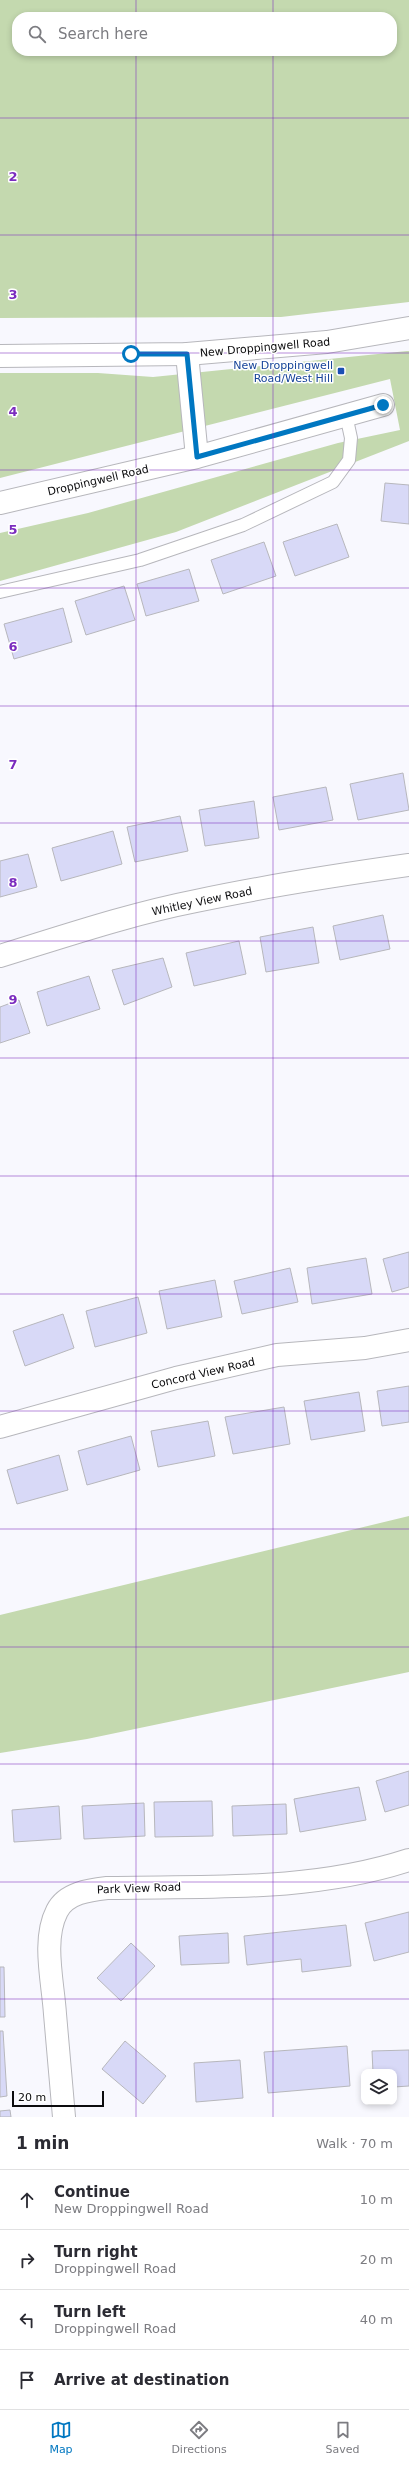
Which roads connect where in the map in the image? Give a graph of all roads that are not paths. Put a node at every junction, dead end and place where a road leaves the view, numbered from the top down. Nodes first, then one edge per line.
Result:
1 (409, 328) edge
2 (187, 354) junction
3 (0, 356) edge
4 (383, 405) dead end
5 (346, 416) junction
6 (197, 457) junction
7 (0, 504) edge
8 (0, 592) edge
9 (409, 865) edge
10 (0, 956) edge
11 (409, 1340) edge
12 (0, 1427) edge
13 (409, 1860) edge
14 (64, 2117) edge

1 - 2 street, New Droppingwell Road
2 - 3 street, New Droppingwell Road
2 - 6 street
4 - 5 street, Droppingwell Road
5 - 6 street, Droppingwell Road
5 - 8 lane
6 - 7 street, Droppingwell Road
9 - 10 street, Whitley View Road
11 - 12 street, Concord View Road
13 - 14 street, Park View Road

